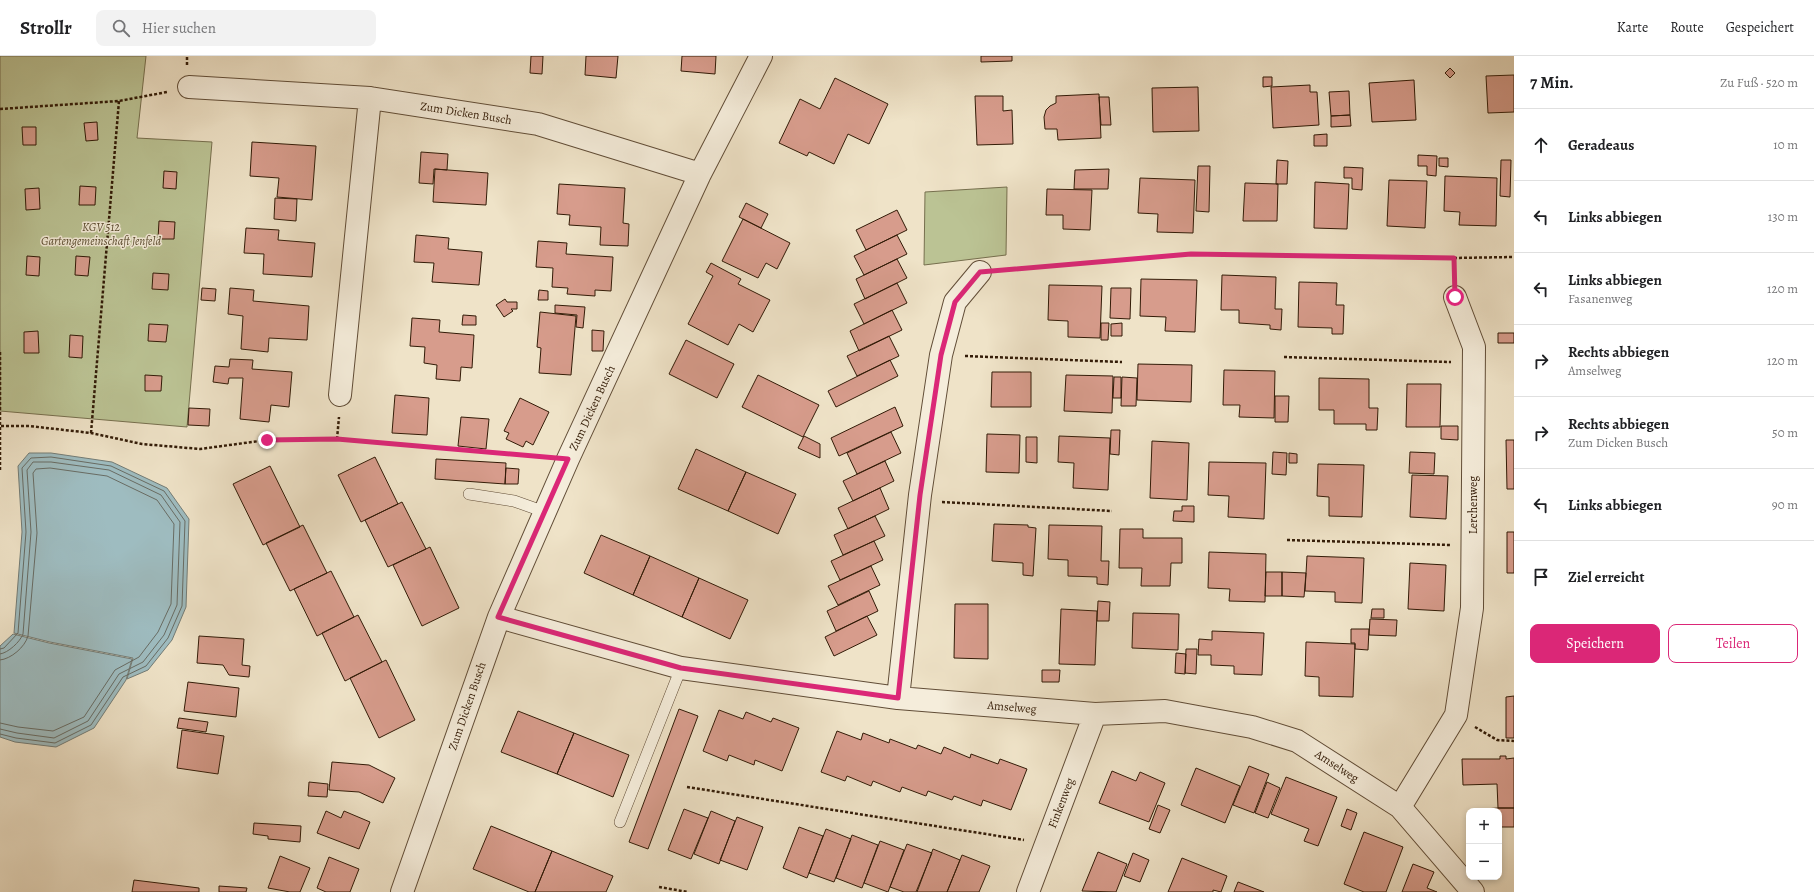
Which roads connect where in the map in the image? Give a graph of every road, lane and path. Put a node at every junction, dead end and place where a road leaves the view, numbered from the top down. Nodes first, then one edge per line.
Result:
1 (762, 56) edge
2 (189, 87) joint
3 (370, 98) junction
4 (119, 101) junction
5 (0, 109) edge
6 (700, 174) junction
7 (1514, 257) edge
8 (1454, 258) junction
9 (980, 272) joint
10 (1455, 297) joint
11 (0, 352) edge
12 (941, 355) junction
13 (1284, 357) dead end
14 (1122, 362) dead end
15 (1474, 363) junction
16 (340, 395) dead end
17 (1, 426) junction
18 (91, 433) junction
19 (568, 459) junction
20 (0, 470) edge
21 (469, 494) dead end
22 (919, 501) junction
23 (1112, 511) dead end
24 (545, 512) junction
25 (1287, 540) dead end
26 (1474, 545) junction
27 (498, 617) junction
28 (681, 668) junction
29 (898, 698) junction
30 (1095, 714) junction
31 (1456, 715) junction
32 (1514, 741) edge
33 (686, 787) dead end
34 (1400, 807) junction
35 (620, 822) dead end
36 (1046, 844) junction
37 (659, 887) dead end
38 (402, 892) edge
39 (688, 892) edge
40 (1028, 892) edge
41 (1473, 892) edge

1 - 6 street, Zum Dicken Busch
2 - 3 street, Zum Dicken Busch
2 - 4 path
3 - 6 street, Zum Dicken Busch
3 - 16 street
4 - 5 path
4 - 18 path
6 - 19 street, Zum Dicken Busch
7 - 8 path
8 - 9 path
8 - 10 path
9 - 12 street
10 - 15 street, Lerchenweg
11 - 17 path
12 - 14 path
12 - 22 street
13 - 15 path
15 - 26 street, Lerchenweg
17 - 18 path
17 - 20 path
18 - 19 path
19 - 24 street, Zum Dicken Busch
21 - 24 lane
22 - 23 path
22 - 29 street
24 - 27 street, Zum Dicken Busch
25 - 26 path
26 - 31 street, Lerchenweg
27 - 28 street, Amselweg
27 - 38 street, Zum Dicken Busch
28 - 29 street, Amselweg
28 - 35 lane
29 - 30 street, Amselweg
30 - 34 street, Amselweg
30 - 36 street, Finkenweg
31 - 32 path
31 - 34 street, Lerchenweg
33 - 36 path
34 - 41 street, Amselweg
36 - 40 street, Finkenweg
37 - 39 path

